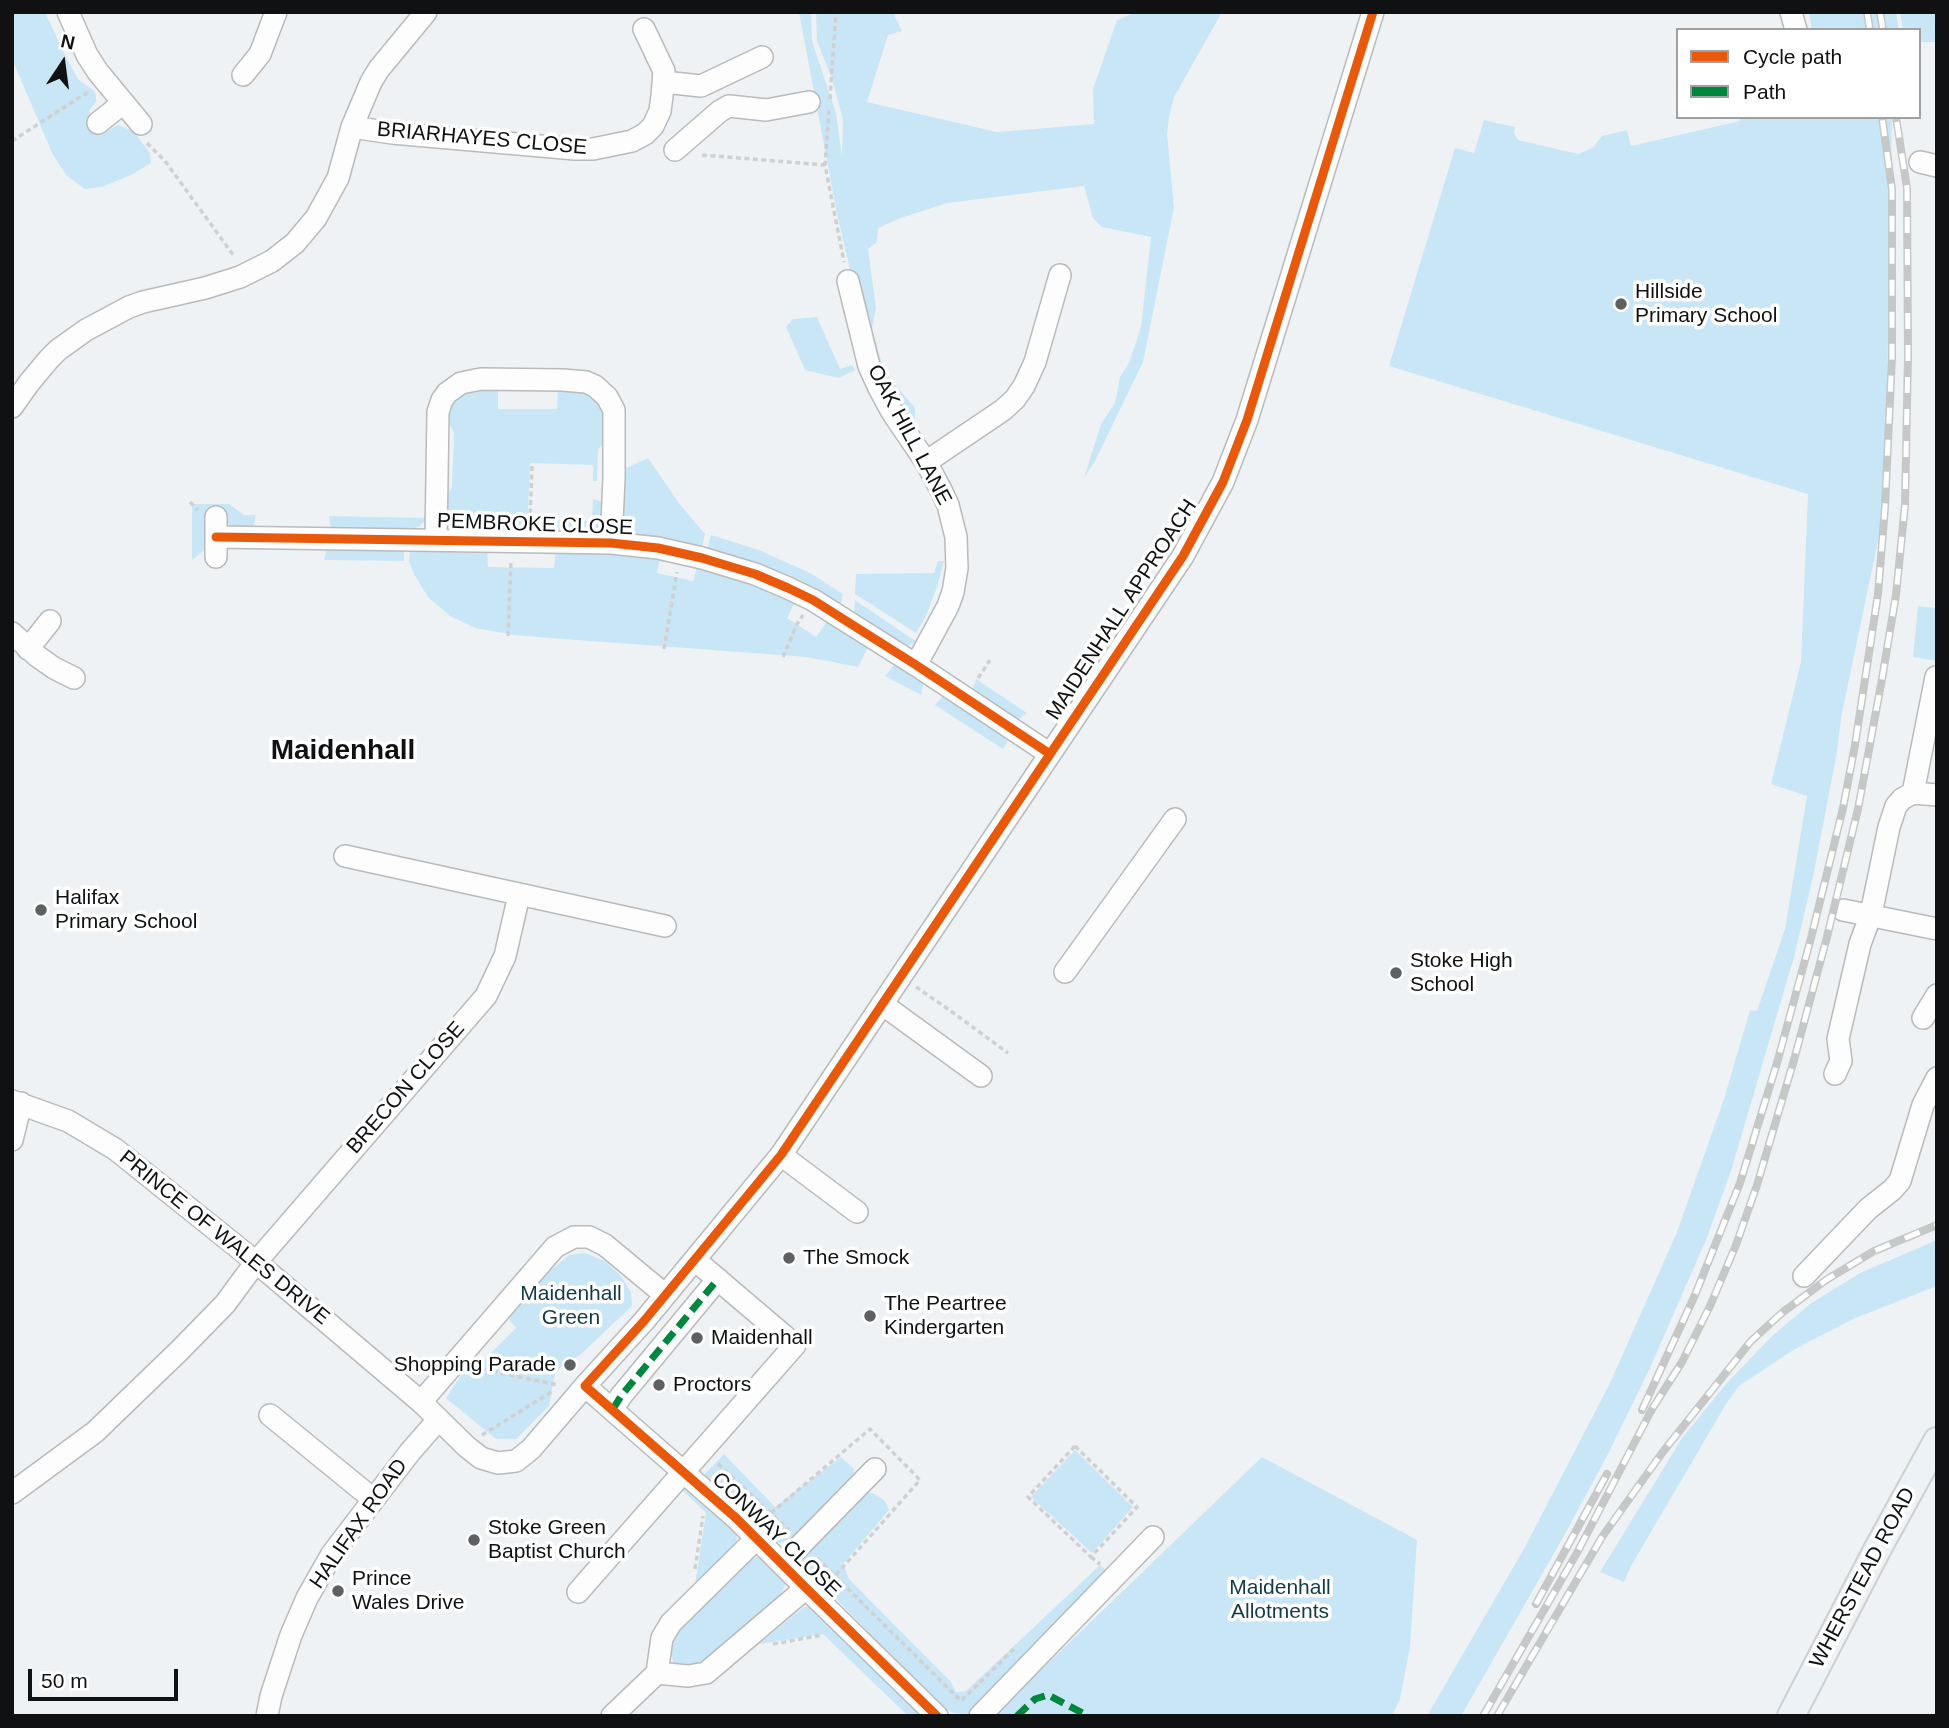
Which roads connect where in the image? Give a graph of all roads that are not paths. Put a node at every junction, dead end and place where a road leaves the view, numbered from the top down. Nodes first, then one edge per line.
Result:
1 (68, 12) edge
2 (276, 12) edge
3 (426, 12) edge
4 (1373, 12) edge
5 (645, 29) dead end
6 (762, 57) dead end
7 (243, 75) dead end
8 (664, 82) junction
9 (809, 102) dead end
10 (123, 103) junction
11 (98, 122) dead end
12 (141, 124) road end
13 (352, 127) junction
14 (650, 131) junction
15 (1060, 275) dead end
16 (848, 281) road end
17 (15, 398) edge
18 (926, 461) junction
19 (216, 537) dead end
20 (436, 540) junction
21 (611, 543) junction
22 (50, 621) dead end
23 (12, 633) edge
24 (28, 649) junction
25 (916, 665) junction
26 (1936, 677) edge
27 (74, 678) dead end
28 (1050, 754) junction
29 (1913, 793) junction
30 (1937, 795) edge
31 (1175, 819) dead end
32 (345, 856) dead end
33 (519, 895) junction
34 (1843, 910) dead end
35 (1871, 914) junction
36 (665, 926) dead end
37 (1937, 929) edge
38 (1065, 972) dead end
39 (1937, 995) edge
40 (882, 1004) junction
41 (1923, 1018) dead end
42 (1846, 1067) dead end
43 (981, 1076) dead end
44 (1937, 1078) edge
45 (17, 1102) edge
46 (12, 1140) edge
47 (781, 1155) junction
48 (857, 1212) dead end
49 (695, 1260) junction
50 (257, 1262) junction
51 (1804, 1276) dead end
52 (718, 1279) junction
53 (664, 1294) junction
54 (585, 1386) junction
55 (421, 1402) junction
56 (613, 1409) junction
57 (270, 1415) dead end
58 (438, 1420) junction
59 (1937, 1441) edge
60 (875, 1469) dead end
61 (684, 1472) junction
62 (12, 1493) edge
63 (373, 1499) junction
64 (1153, 1537) dead end
65 (757, 1538) junction
66 (783, 1563) junction
67 (806, 1588) junction
68 (578, 1591) dead end
69 (657, 1673) junction
70 (267, 1716) edge
71 (612, 1716) edge
72 (937, 1716) edge
73 (980, 1716) edge
74 (1791, 1716) edge

1 - 10 street
2 - 7 street
3 - 13 street
4 - 28 street, MAIDENHALL APPROACH
5 - 8 street
6 - 8 street
8 - 14 street
9 - 14 street
10 - 11 street
10 - 12 street
13 - 14 street, BRIARHAYES CLOSE
13 - 17 street
15 - 18 street
16 - 18 street, OAK HILL LANE
18 - 25 street, OAK HILL LANE
19 - 20 street, PEMBROKE CLOSE
20 - 21 street, PEMBROKE CLOSE
20 - 21 street, PEMBROKE CLOSE
21 - 25 street, PEMBROKE CLOSE
22 - 24 street
23 - 24 street
24 - 27 street
25 - 28 street, PEMBROKE CLOSE
26 - 29 street
28 - 40 street, MAIDENHALL APPROACH
29 - 30 street
29 - 35 street
31 - 38 street
32 - 33 street
33 - 36 street
33 - 50 street, BRECON CLOSE
34 - 35 street
35 - 37 street
35 - 42 street
39 - 41 street
40 - 43 street
40 - 47 street, MAIDENHALL APPROACH
44 - 51 street
45 - 46 street
45 - 50 street, PRINCE OF WALES DRIVE
47 - 48 street
47 - 49 street, MAIDENHALL APPROACH
49 - 52 street
49 - 53 street, MAIDENHALL APPROACH
50 - 55 street, PRINCE OF WALES DRIVE
50 - 62 street, BRECON CLOSE
52 - 56 street
52 - 61 street
53 - 54 street
53 - 55 street
54 - 56 street, CONWAY CLOSE
54 - 58 street
55 - 58 street
56 - 61 street, CONWAY CLOSE
57 - 63 street
58 - 63 street, HALIFAX ROAD
59 - 74 main road, WHERSTEAD ROAD
60 - 66 street, CONWAY CLOSE
61 - 65 street, CONWAY CLOSE
61 - 68 street
63 - 70 street, HALIFAX ROAD
64 - 73 street
65 - 66 street, CONWAY CLOSE
65 - 69 street
66 - 67 street, CONWAY CLOSE
67 - 69 street
67 - 72 street, CONWAY CLOSE
69 - 71 street

